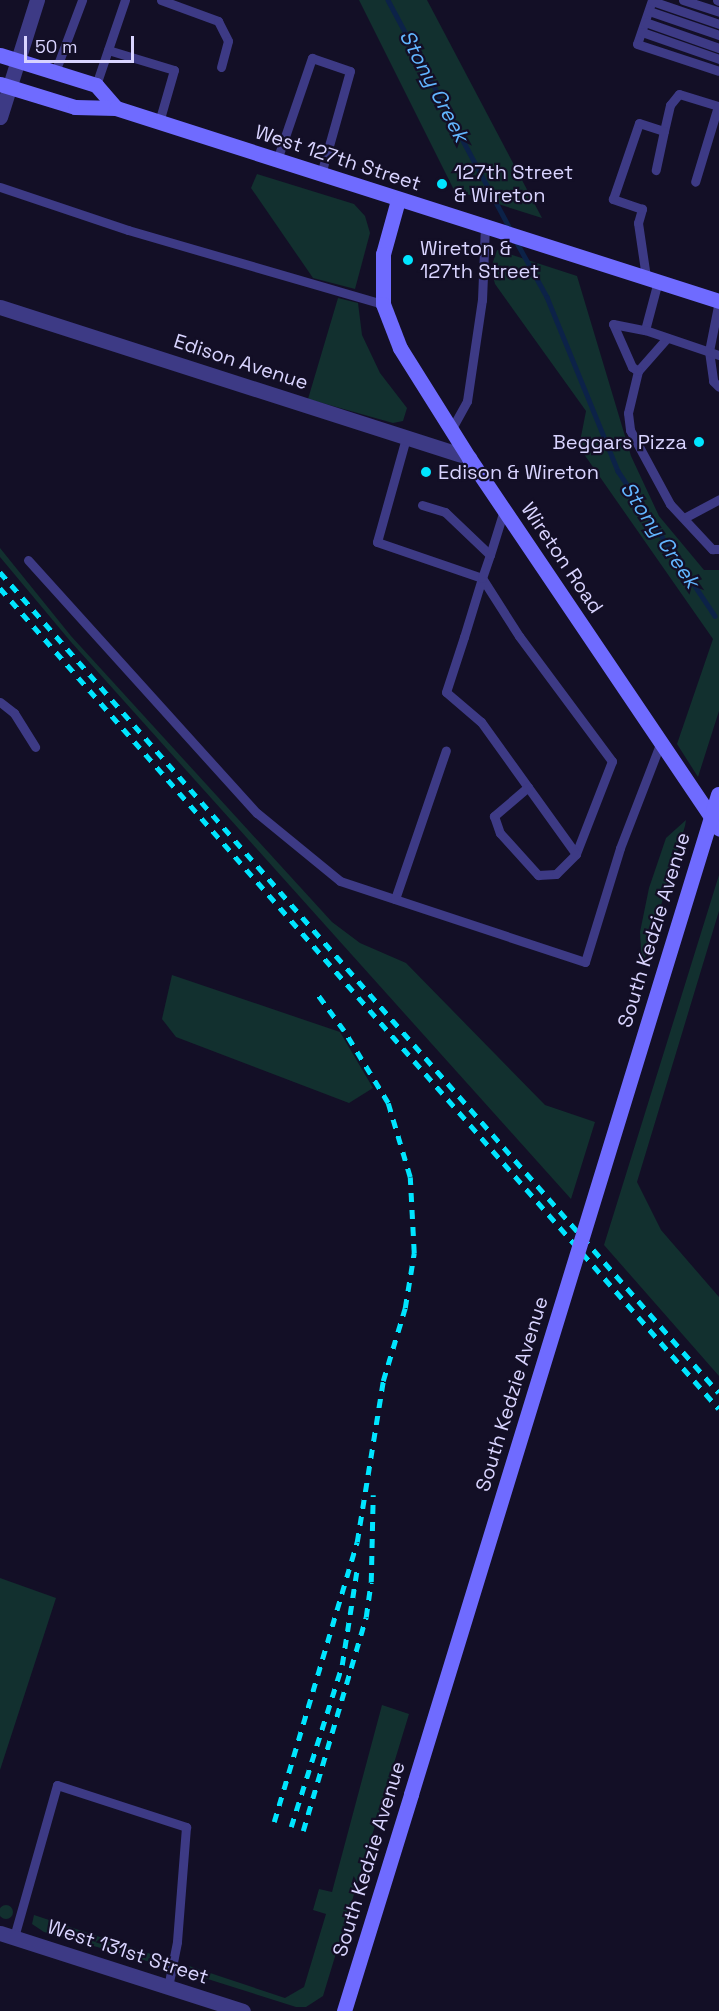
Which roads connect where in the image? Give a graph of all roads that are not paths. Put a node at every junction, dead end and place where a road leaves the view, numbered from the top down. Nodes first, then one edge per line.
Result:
1 (37, 0) edge
2 (82, 0) edge
3 (125, 0) edge
4 (161, 0) edge
5 (683, 0) edge
6 (652, 1) edge
7 (649, 11) junction
8 (719, 12) edge
9 (719, 24) edge
10 (643, 27) junction
11 (719, 35) edge
12 (719, 48) edge
13 (108, 50) junction
14 (0, 55) edge
15 (719, 59) edge
16 (18, 60) junction
17 (221, 67) dead end
18 (719, 71) edge
19 (56, 72) junction
20 (5, 85) edge
21 (96, 85) junction
22 (116, 108) junction
23 (0, 117) edge
24 (159, 122) junction
25 (664, 131) junction
26 (276, 160) junction
27 (656, 170) dead end
28 (321, 174) junction
29 (695, 182) dead end
30 (0, 186) edge
31 (398, 200) junction
32 (490, 227) junction
33 (652, 279) junction
34 (719, 301) edge
35 (383, 304) junction
36 (0, 306) edge
37 (645, 330) junction
38 (667, 338) junction
39 (709, 351) junction
40 (719, 355) edge
41 (638, 370) junction
42 (719, 387) edge
43 (451, 430) junction
44 (406, 438) junction
45 (469, 458) junction
46 (719, 499) edge
47 (423, 505) dead end
48 (504, 510) junction
49 (684, 518) junction
50 (719, 549) edge
51 (490, 555) junction
52 (28, 560) dead end
53 (482, 578) junction
54 (0, 702) edge
55 (661, 742) junction
56 (35, 747) dead end
57 (446, 750) dead end
58 (528, 787) junction
59 (718, 792) edge
60 (719, 828) edge
61 (576, 854) junction
62 (395, 899) junction
63 (7, 1935) edge
64 (168, 1987) junction
65 (243, 2011) edge
66 (344, 2011) edge

1 - 16 street
2 - 19 lane
3 - 13 lane
4 - 17 lane
5 - 8 lane
6 - 7 lane
6 - 9 lane
7 - 10 lane
7 - 11 lane
10 - 12 lane
10 - 15 lane
10 - 18 lane
13 - 21 lane
13 - 24 lane
14 - 16 main road
16 - 19 main road
16 - 20 street
19 - 21 main road
20 - 22 main road, West 127th Street
20 - 23 street
21 - 22 main road
22 - 24 main road, West 127th Street
24 - 26 main road, West 127th Street
25 - 27 lane
25 - 29 lane
25 - 33 lane
26 - 28 main road, West 127th Street
26 - 28 lane
28 - 31 main road, West 127th Street
30 - 35 lane
31 - 32 main road, West 127th Street
31 - 35 main road, Wireton Road
32 - 33 main road, West 127th Street
32 - 43 lane
33 - 34 main road, West 127th Street
33 - 37 lane
34 - 39 lane
35 - 43 main road, Wireton Road
36 - 44 street, Edison Avenue
37 - 38 lane
37 - 41 lane
38 - 39 lane
38 - 41 lane
39 - 40 lane
39 - 42 lane
41 - 49 lane
43 - 45 main road, Wireton Road
44 - 45 street, Edison Avenue
44 - 53 lane
45 - 48 main road, Wireton Road
46 - 49 lane
47 - 51 lane
48 - 51 lane
48 - 55 main road, Wireton Road
49 - 50 lane
51 - 53 lane
52 - 62 lane
53 - 58 lane
53 - 61 lane
54 - 56 lane
55 - 60 main road, Wireton Road
55 - 62 lane
57 - 62 lane
58 - 61 lane
58 - 61 lane
59 - 66 main road, South Kedzie Avenue, bridge
63 - 64 street, West 131st Street
63 - 64 lane
64 - 65 street, West 131st Street

